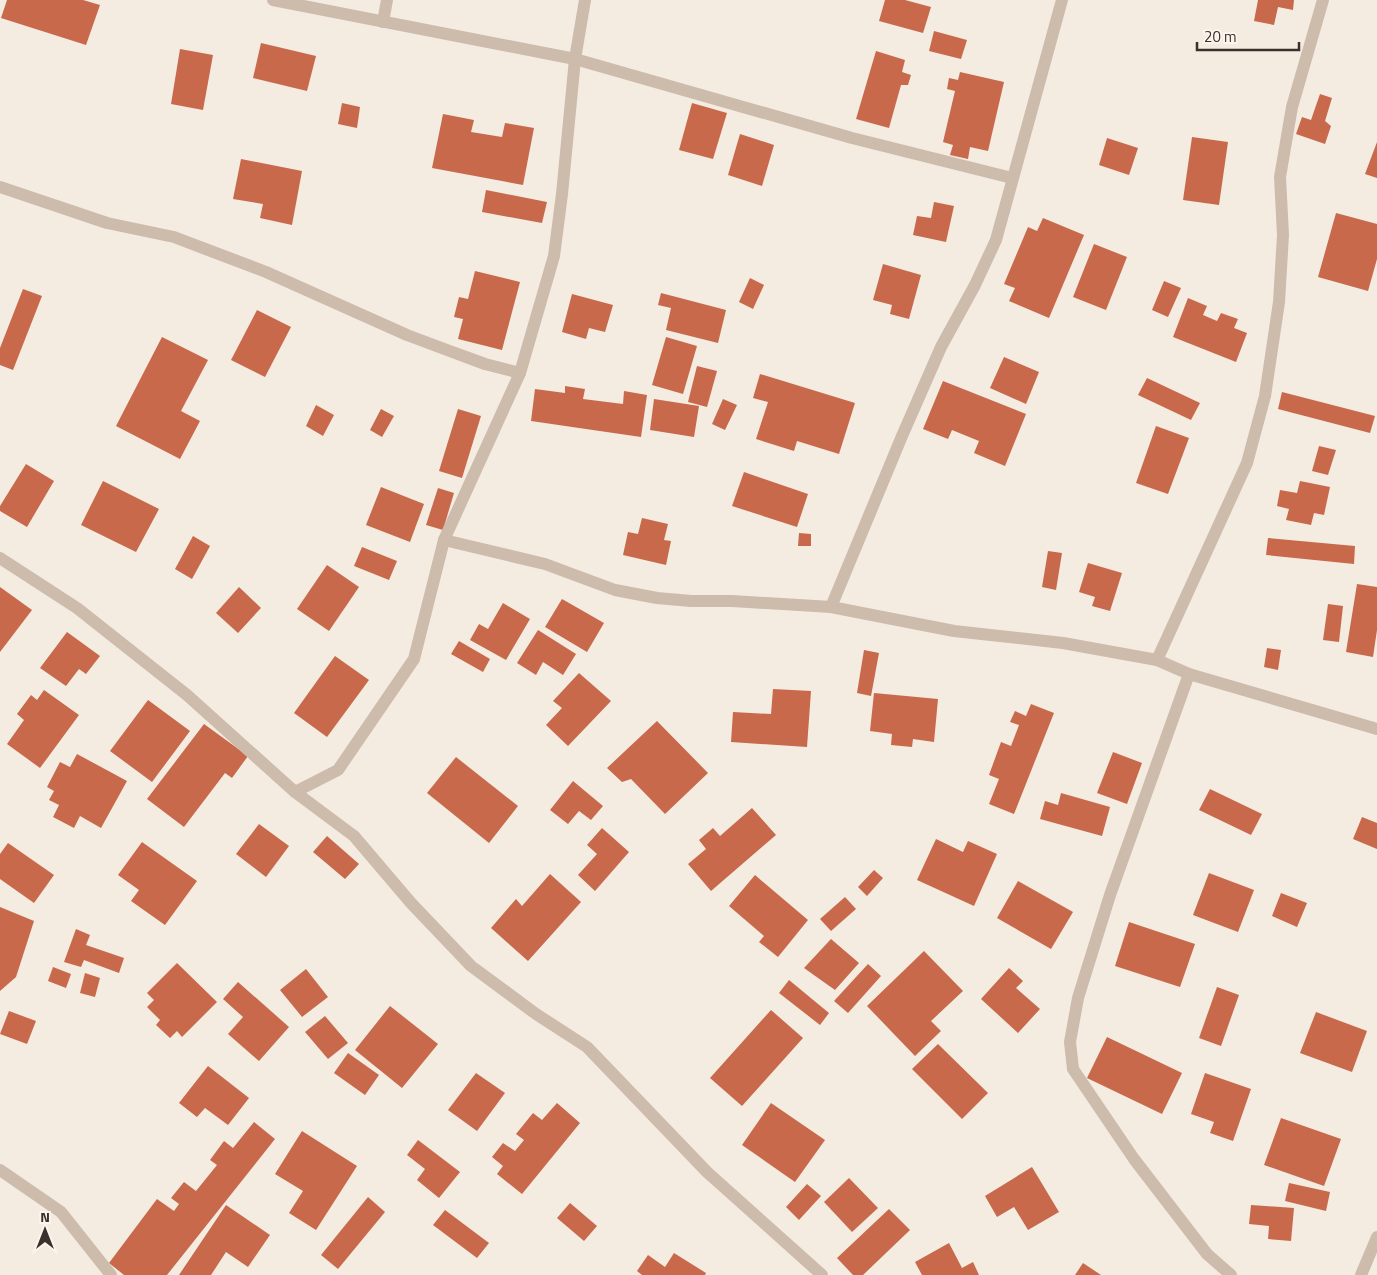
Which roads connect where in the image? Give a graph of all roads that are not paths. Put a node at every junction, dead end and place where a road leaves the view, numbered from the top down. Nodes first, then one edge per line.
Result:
1 (273, 0) edge
2 (387, 0) edge
3 (585, 0) edge
4 (1062, 0) edge
5 (1324, 0) edge
6 (383, 22) junction
7 (575, 59) junction
8 (1012, 178) junction
9 (0, 187) edge
10 (520, 373) junction
11 (444, 540) junction
12 (0, 558) edge
13 (831, 607) junction
14 (1157, 660) junction
15 (1189, 674) junction
16 (1377, 729) edge
17 (295, 792) junction
18 (0, 1170) edge
19 (1377, 1238) edge
20 (111, 1275) edge
21 (822, 1275) edge
22 (1231, 1275) edge
23 (1361, 1275) edge

1 - 6 street
2 - 6 street
3 - 7 street
4 - 8 street
5 - 14 street
6 - 7 street
7 - 8 street
7 - 10 street
8 - 13 street
9 - 10 street
10 - 11 street
11 - 13 street
11 - 17 street
12 - 17 street
13 - 14 street
14 - 15 street
15 - 16 street
15 - 22 street
17 - 21 street
18 - 20 street
19 - 23 street

